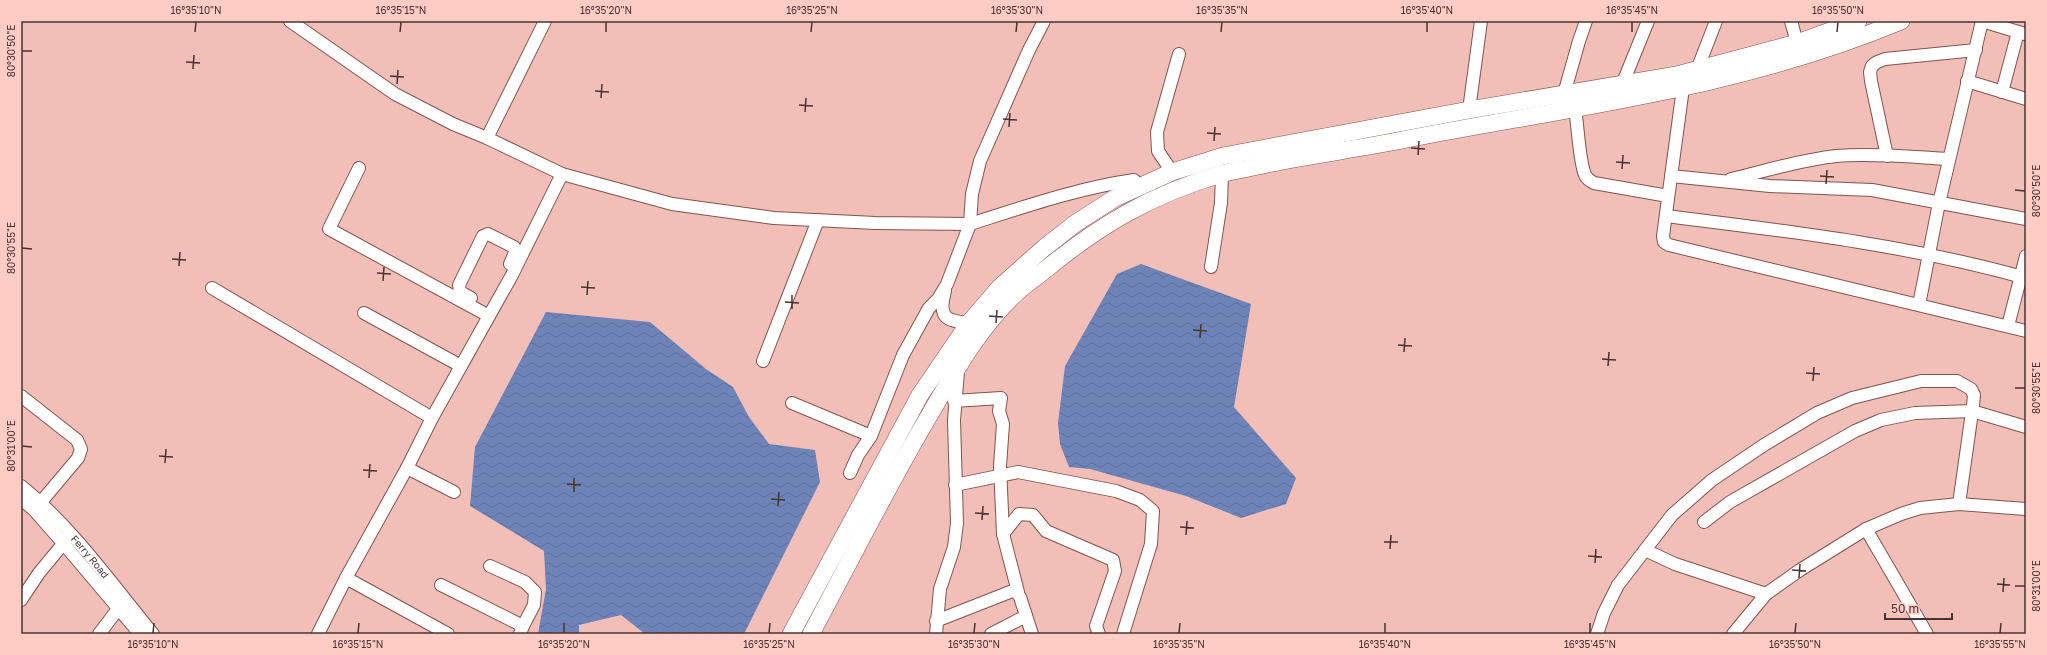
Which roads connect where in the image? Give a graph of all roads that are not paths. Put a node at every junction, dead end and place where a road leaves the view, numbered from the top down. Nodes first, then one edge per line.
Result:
1 (290, 21) edge
2 (546, 21) edge
3 (1044, 21) edge
4 (1481, 21) edge
5 (1586, 21) edge
6 (1648, 21) edge
7 (1716, 21) edge
8 (1791, 21) edge
9 (1858, 21) edge
10 (1901, 21) edge
11 (1982, 21) edge
12 (1824, 27) edge
13 (2022, 33) edge
14 (1797, 43) junction
15 (1976, 50) junction
16 (1179, 54) dead end
17 (1697, 70) junction
18 (1967, 81) junction
19 (1622, 85) junction
20 (1684, 88) junction
21 (2002, 92) junction
22 (1564, 94) junction
23 (2026, 99) edge
24 (1576, 109) junction
25 (1469, 110) junction
26 (487, 138) junction
27 (1887, 156) junction
28 (1949, 159) junction
29 (359, 168) dead end
30 (1172, 172) junction
31 (562, 174) junction
32 (1222, 174) junction
33 (1671, 176) junction
34 (1722, 181) junction
35 (1139, 186) junction
36 (1668, 196) junction
37 (1939, 202) junction
38 (1666, 216) junction
39 (2026, 219) edge
40 (818, 220) junction
41 (970, 224) junction
42 (1928, 254) junction
43 (2026, 256) edge
44 (513, 266) junction
45 (1211, 267) dead end
46 (2023, 277) edge
47 (947, 284) junction
48 (212, 288) dead end
49 (1919, 305) junction
50 (485, 307) junction
51 (364, 313) dead end
52 (970, 323) junction
53 (2008, 326) junction
54 (2026, 331) edge
55 (763, 360) dead end
56 (958, 365) junction
57 (461, 366) junction
58 (21, 396) edge
59 (954, 401) junction
60 (792, 403) dead end
61 (1972, 412) junction
62 (432, 418) junction
63 (2026, 427) edge
64 (871, 436) junction
65 (407, 468) junction
66 (850, 473) dead end
67 (1001, 477) junction
68 (956, 485) junction
69 (21, 486) edge
70 (454, 492) dead end
71 (21, 499) edge
72 (41, 502) junction
73 (1959, 504) junction
74 (2026, 509) edge
75 (1704, 522) dead end
76 (1866, 529) junction
77 (1003, 534) junction
78 (67, 538) junction
79 (1645, 550) junction
80 (490, 566) dead end
81 (346, 578) junction
82 (441, 585) dead end
83 (1018, 592) junction
84 (1766, 594) junction
85 (21, 600) edge
86 (118, 609) junction
87 (1026, 616) junction
88 (936, 621) junction
89 (522, 630) edge
90 (99, 634) edge
91 (140, 634) edge
92 (153, 634) edge
93 (319, 634) edge
94 (448, 634) edge
95 (791, 634) edge
96 (811, 634) edge
97 (936, 634) edge
98 (991, 634) edge
99 (1032, 634) edge
100 (1099, 634) edge
101 (1122, 634) edge
102 (1597, 634) edge
103 (1733, 634) edge
104 (1927, 634) edge

1 - 26 street
2 - 26 street
3 - 41 street
4 - 25 street
5 - 22 street
6 - 19 street
7 - 17 street
8 - 14 street
9 - 12 highway
10 - 20 highway
11 - 13 street
11 - 15 street
12 - 14 highway
13 - 21 street
14 - 17 highway
15 - 18 street
15 - 27 street
16 - 30 street
17 - 19 highway
18 - 21 street
18 - 28 street
19 - 22 highway
20 - 24 highway
20 - 33 street
21 - 23 street
22 - 25 highway
24 - 32 highway
24 - 36 street
25 - 30 highway
26 - 31 street
27 - 28 street
27 - 34 street
28 - 37 street
29 - 50 street
30 - 35 highway
31 - 40 street
31 - 44 street
32 - 45 street
32 - 56 highway
33 - 34 street
33 - 36 street
34 - 37 street
35 - 41 street
35 - 52 highway
36 - 38 street
37 - 39 street
37 - 42 street
38 - 42 street
38 - 49 street
40 - 41 street
40 - 55 street
41 - 47 street
42 - 46 street
42 - 49 street
43 - 46 street
44 - 50 street
44 - 50 street
46 - 53 street
47 - 52 street
47 - 64 street
48 - 62 street
49 - 53 street
50 - 57 street
51 - 57 street
52 - 95 highway
53 - 54 street
56 - 59 street
56 - 96 highway
57 - 62 street
58 - 72 street
59 - 67 street
59 - 68 street
60 - 64 street
61 - 63 street
61 - 73 street
61 - 75 street
61 - 79 street
62 - 65 street
64 - 66 street
65 - 70 street
65 - 81 street
67 - 68 street
67 - 77 street
67 - 101 street
68 - 88 street
69 - 72 street, Ferry Road
71 - 78 street, Ferry Road
72 - 78 street, Ferry Road
73 - 74 street
73 - 76 street
76 - 84 street
76 - 104 street
77 - 83 street
77 - 100 street
78 - 85 street
78 - 86 street, Ferry Road
78 - 92 street, Ferry Road
79 - 84 street
79 - 102 street
80 - 89 street
81 - 93 street
81 - 94 street
82 - 89 street
83 - 87 street
83 - 88 street
84 - 103 street
86 - 90 street
86 - 91 street, Ferry Road
87 - 98 street
87 - 99 street
88 - 97 street

